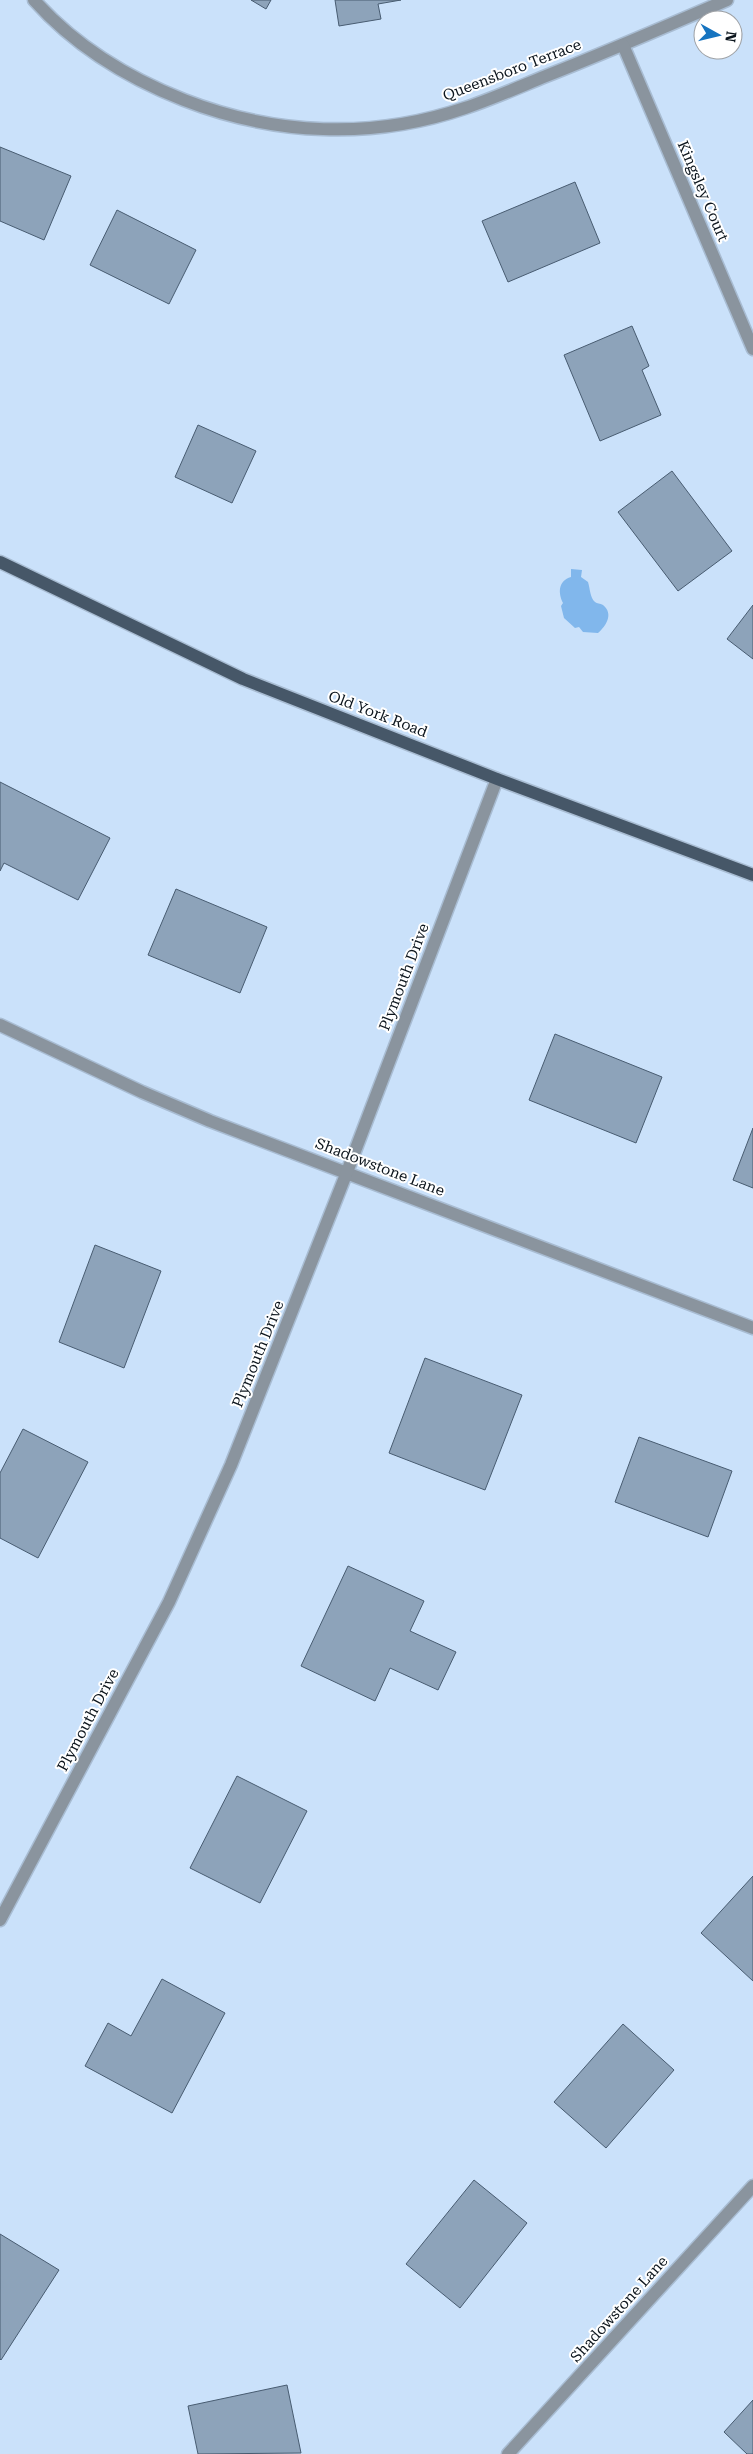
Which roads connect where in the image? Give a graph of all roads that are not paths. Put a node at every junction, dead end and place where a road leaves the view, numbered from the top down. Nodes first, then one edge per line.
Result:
1 (34, 0) edge
2 (727, 0) edge
3 (623, 46) junction
4 (753, 349) edge
5 (0, 562) edge
6 (497, 779) junction
7 (753, 875) edge
8 (0, 1025) edge
9 (348, 1172) junction
10 (753, 1328) edge
11 (0, 1920) edge
12 (753, 2186) edge
13 (508, 2454) edge

1 - 3 street, Queensboro Terrace
2 - 3 street, Queensboro Terrace
3 - 4 street, Kingsley Court
5 - 6 main road, Old York Road
6 - 7 main road, Old York Road
6 - 9 street, Plymouth Drive
8 - 9 street, Shadowstone Lane
9 - 10 street, Shadowstone Lane
9 - 11 street, Plymouth Drive
12 - 13 street, Shadowstone Lane

